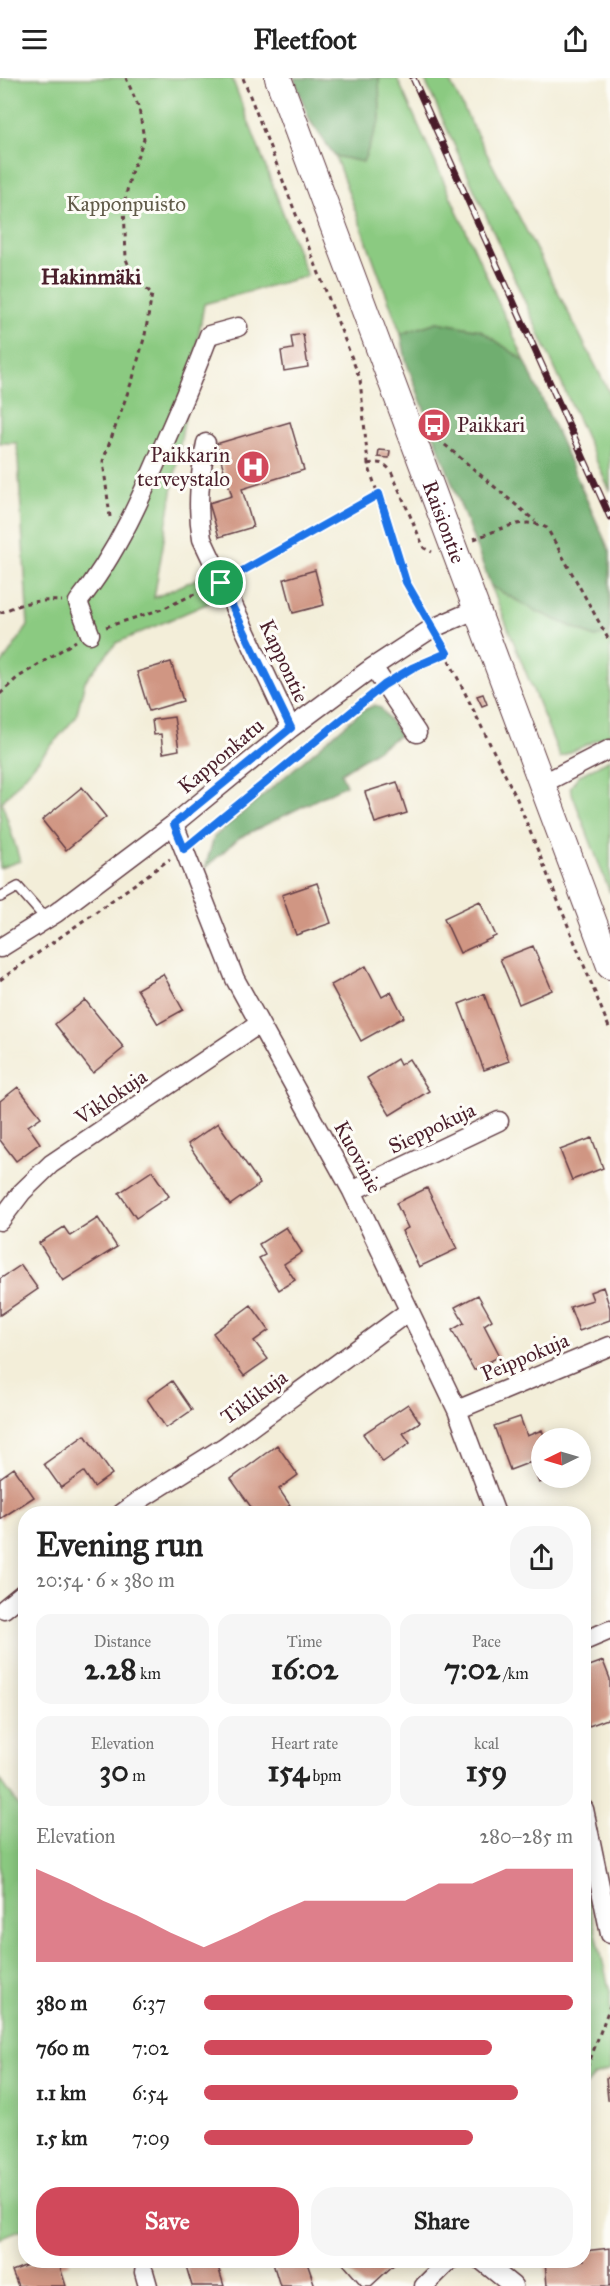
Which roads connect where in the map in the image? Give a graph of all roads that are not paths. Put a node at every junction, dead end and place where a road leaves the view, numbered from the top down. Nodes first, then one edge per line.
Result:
1 (278, 78) edge
2 (238, 327) dead end
3 (206, 443) dead end
4 (477, 609) junction
5 (90, 634) road end
6 (373, 667) junction
7 (291, 728) junction
8 (417, 734) dead end
9 (610, 749) edge
10 (542, 784) junction
11 (174, 824) junction
12 (0, 897) edge
13 (46, 919) junction
14 (0, 948) edge
15 (610, 966) edge
16 (259, 1024) junction
17 (499, 1121) dead end
18 (352, 1191) junction
19 (0, 1221) edge
20 (409, 1311) junction
21 (610, 1346) edge
22 (457, 1410) junction
23 (132, 1506) edge
24 (493, 1506) edge
25 (18, 1598) edge
26 (4, 1609) dead end
27 (610, 1630) edge
28 (591, 1638) edge
29 (591, 1843) edge
30 (610, 1934) edge
31 (442, 2268) edge
32 (491, 2268) edge
33 (424, 2286) edge
34 (513, 2286) edge

1 - 4 main road, Raisiontie
2 - 5 street
3 - 7 street, Kappontie
4 - 6 street, Kapponkatu
4 - 10 main road, Raisiontie
6 - 7 street, Kapponkatu
6 - 8 street
7 - 11 street, Kapponkatu
9 - 10 street
10 - 15 main road, Raisiontie
11 - 13 street, Kapponkatu
11 - 16 street, Kuovinie
12 - 13 lane
13 - 14 street, Kapponkatu
16 - 18 street, Kuovinie
16 - 19 street, Viklokuja
17 - 18 street, Sieppokuja
18 - 20 street, Kuovinie
20 - 22 street, Kuovinie
20 - 23 street, Tiklikuja
21 - 22 street, Peippokuja
22 - 24 street, Kuovinie
25 - 26 street
27 - 28 street
29 - 30 street
31 - 33 street
32 - 34 street

